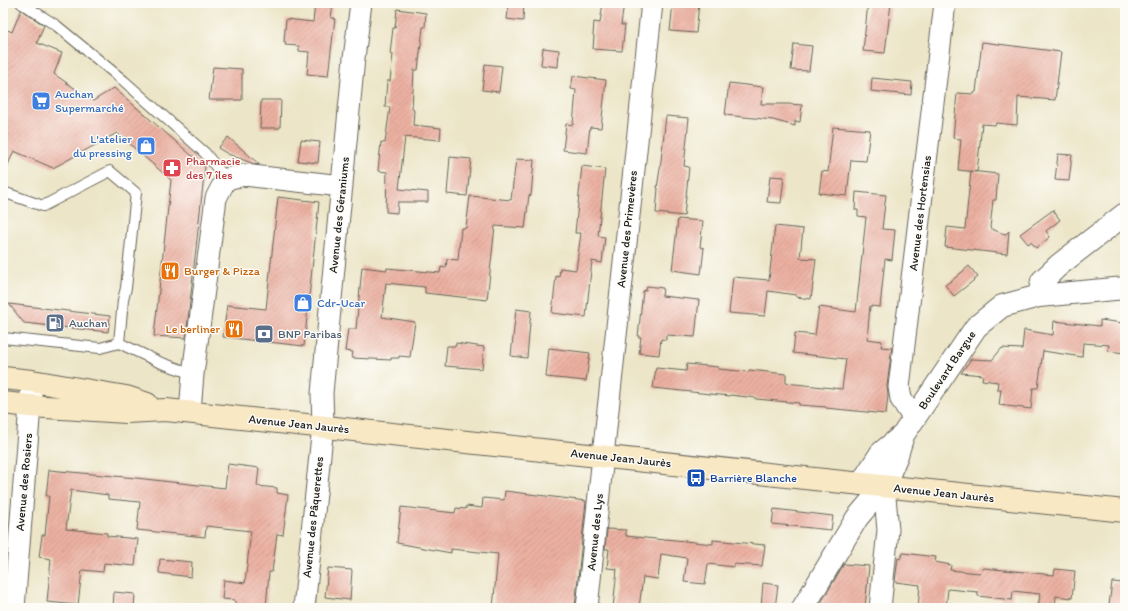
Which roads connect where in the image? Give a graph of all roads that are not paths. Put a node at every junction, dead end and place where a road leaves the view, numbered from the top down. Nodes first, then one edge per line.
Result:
1 (21, 3) edge
2 (361, 3) edge
3 (652, 3) edge
4 (945, 3) edge
5 (226, 179) junction
6 (342, 186) junction
7 (3, 193) edge
8 (1125, 214) edge
9 (1125, 288) edge
10 (1039, 296) junction
11 (3, 338) edge
12 (119, 343) junction
13 (193, 374) junction
14 (3, 378) edge
15 (32, 381) junction
16 (3, 403) edge
17 (30, 406) junction
18 (166, 410) junction
19 (190, 412) junction
20 (323, 426) junction
21 (909, 427) junction
22 (602, 456) junction
23 (861, 484) junction
24 (884, 486) junction
25 (1125, 511) edge
26 (14, 608) edge
27 (304, 608) edge
28 (587, 608) edge
29 (803, 608) edge
30 (880, 608) edge

1 - 5 lane
2 - 6 street, Avenue des Géraniums
3 - 22 street, Avenue des Primevères
4 - 21 street, Avenue des Hortensias
5 - 6 street
5 - 13 street
6 - 20 street, Avenue des Géraniums
7 - 12 lane
8 - 10 street
9 - 10 street, Boulevard Bargue
10 - 21 street, Boulevard Bargue
11 - 12 lane
12 - 13 lane
13 - 19 street
14 - 15 main road, Avenue Jean Jaurès
15 - 17 street, Avenue des Rosiers
15 - 18 main road, Avenue Jean Jaurès
16 - 17 main road, Avenue Jean Jaurès
17 - 18 main road, Avenue Jean Jaurès
17 - 26 street, Avenue des Rosiers
18 - 19 main road, Avenue Jean Jaurès
19 - 20 main road, Avenue Jean Jaurès
20 - 22 main road, Avenue Jean Jaurès
20 - 27 street, Avenue des Pâquerettes
21 - 23 street, Boulevard Bargue
21 - 24 street, Boulevard Bargue
22 - 23 main road, Avenue Jean Jaurès
22 - 28 street, Avenue des Lys
23 - 24 main road, Avenue Jean Jaurès
24 - 25 main road, Avenue Jean Jaurès
24 - 29 street, Boulevard Bargue
24 - 30 street

